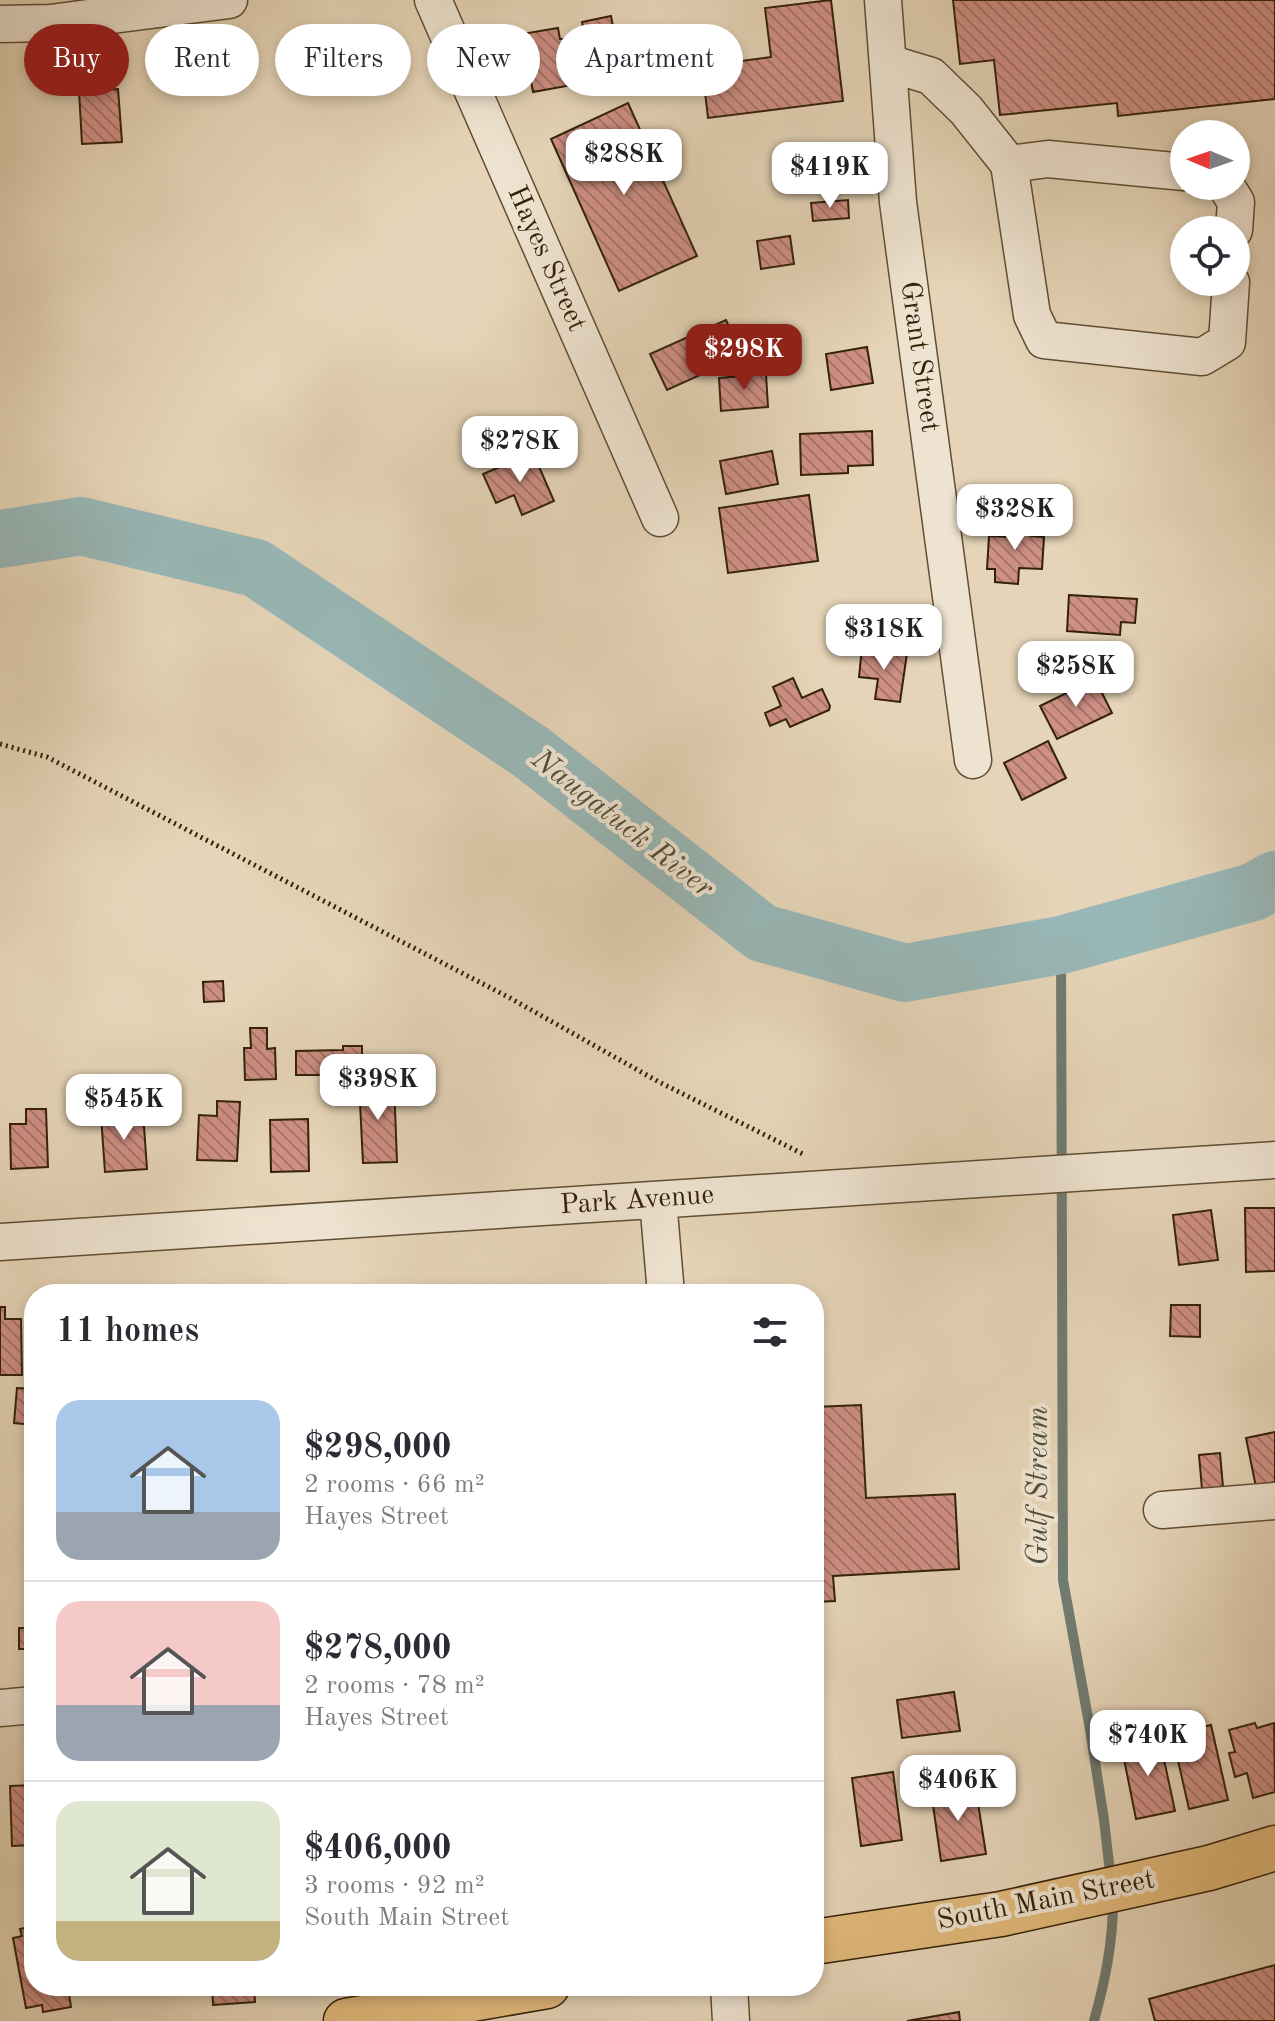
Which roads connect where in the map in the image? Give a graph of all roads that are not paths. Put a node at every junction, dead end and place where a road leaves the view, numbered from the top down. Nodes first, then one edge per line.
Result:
1 (229, 0) edge
2 (433, 0) edge
3 (883, 0) edge
4 (0, 24) edge
5 (888, 63) junction
6 (1009, 164) junction
7 (1170, 171) edge
8 (1230, 296) edge
9 (660, 518) dead end
10 (973, 760) dead end
11 (1275, 1160) edge
12 (658, 1200) junction
13 (0, 1242) edge
14 (665, 1284) edge
15 (1275, 1501) edge
16 (1162, 1510) dead end
17 (24, 1706) edge
18 (0, 1708) edge
19 (1275, 1848) edge
20 (824, 1941) edge
21 (430, 1996) edge
22 (730, 1996) edge
23 (395, 1999) edge
24 (346, 2021) edge
25 (731, 2021) edge

1 - 4 street
2 - 9 street, Hayes Street
3 - 5 street, Grant Street
5 - 6 street
5 - 10 street, Grant Street
6 - 7 street
6 - 8 street
11 - 12 street, Park Avenue
12 - 13 street, Park Avenue
12 - 14 street
15 - 16 street
17 - 18 street
19 - 20 main road, South Main Street
21 - 23 main road
22 - 25 street
23 - 24 main road

